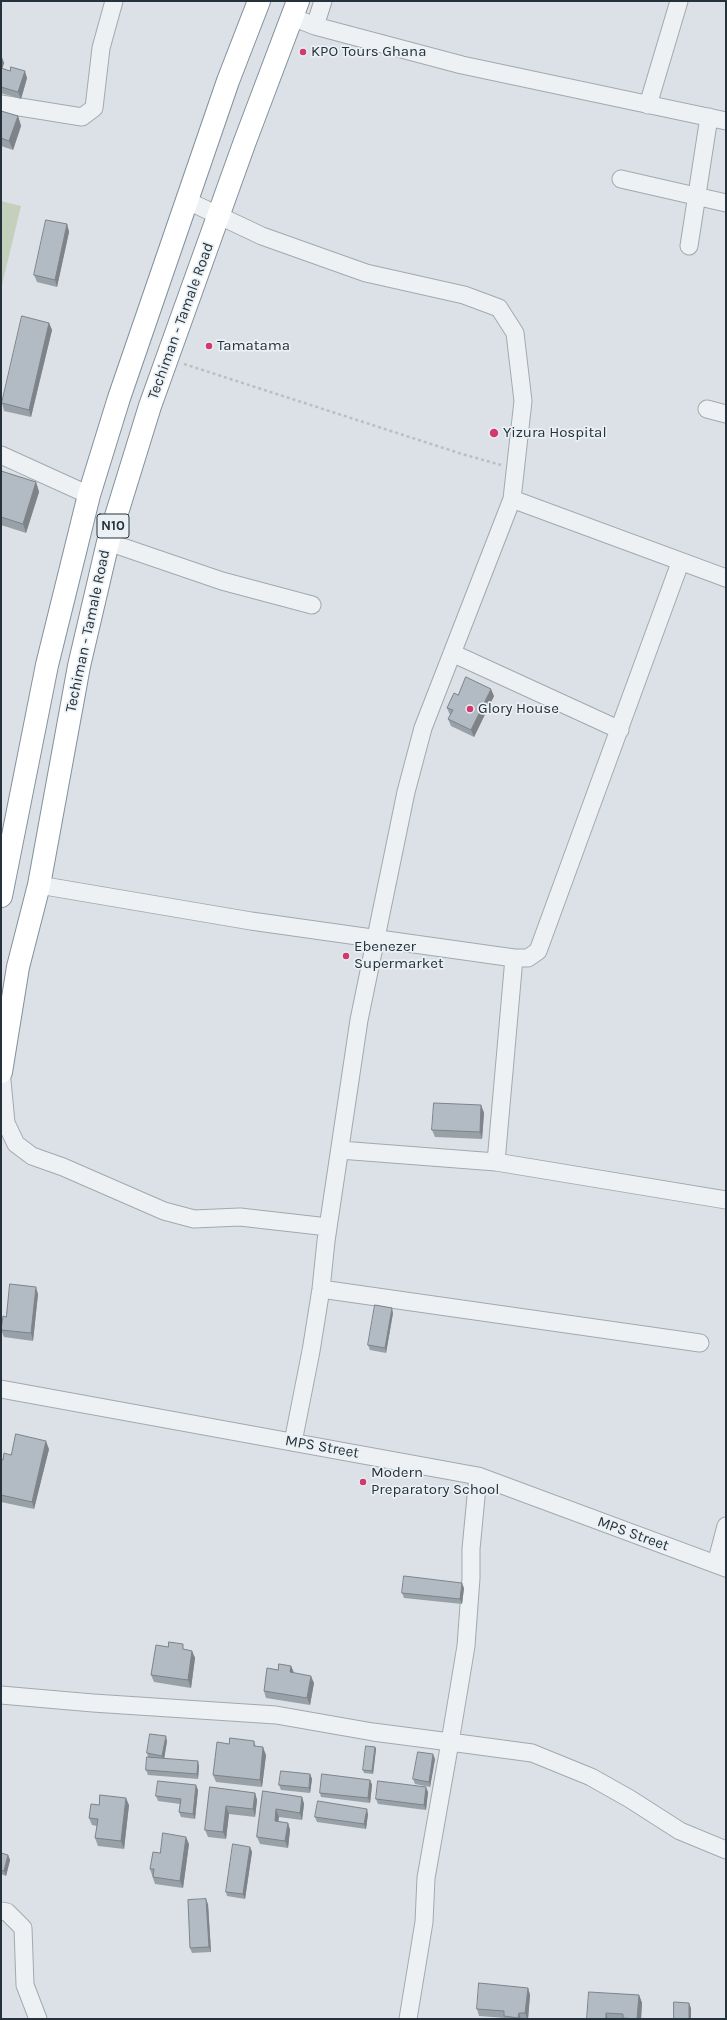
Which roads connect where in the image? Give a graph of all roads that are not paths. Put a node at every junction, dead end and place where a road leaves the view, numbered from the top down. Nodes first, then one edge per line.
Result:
1 (114, 1) edge
2 (259, 1) edge
3 (323, 1) edge
4 (679, 1) edge
5 (295, 9) edge
6 (315, 26) junction
7 (1, 104) edge
8 (648, 105) junction
9 (709, 117) junction
10 (726, 121) edge
11 (621, 179) dead end
12 (697, 195) junction
13 (188, 201) junction
14 (726, 203) edge
15 (219, 216) junction
16 (689, 246) dead end
17 (707, 409) dead end
18 (726, 414) edge
19 (1, 455) edge
20 (89, 495) junction
21 (512, 499) junction
22 (108, 542) junction
23 (680, 563) junction
24 (726, 578) edge
25 (312, 605) dead end
26 (452, 653) junction
27 (620, 730) junction
28 (39, 885) junction
29 (1, 896) edge
30 (376, 937) junction
31 (514, 958) junction
32 (10, 965) edge
33 (1, 1071) edge
34 (340, 1150) junction
35 (496, 1162) junction
36 (726, 1200) edge
37 (328, 1227) junction
38 (321, 1289) junction
39 (700, 1343) dead end
40 (1, 1389) edge
41 (293, 1442) junction
42 (478, 1476) junction
43 (726, 1526) edge
44 (721, 1566) edge
45 (1, 1695) edge
46 (450, 1742) junction
47 (726, 1850) edge
48 (1, 1911) edge
49 (38, 2019) edge
50 (408, 2019) edge

1 - 7 street
2 - 13 highway, Techiman - Tamale Road / N10
3 - 6 street
4 - 8 street
5 - 6 street
5 - 15 highway, Techiman - Tamale Road / N10
6 - 8 street
8 - 9 street
9 - 10 street
9 - 12 street
11 - 12 street
12 - 14 street
12 - 16 street
13 - 15 street
13 - 20 highway, Techiman - Tamale Road / N10
15 - 21 street
15 - 22 highway, Techiman - Tamale Road / N10
17 - 18 street
19 - 20 street
20 - 29 highway, Techiman - Tamale Road / N10
21 - 23 street
21 - 26 street
22 - 25 street
22 - 28 highway, Techiman - Tamale Road / N10
23 - 24 street
23 - 27 street
26 - 27 street
26 - 30 street
27 - 31 street
28 - 30 street
28 - 32 highway, Techiman - Tamale Road / N10
30 - 31 street
30 - 34 street
31 - 35 street
32 - 33 highway, Techiman - Tamale Road / N10
33 - 37 street
34 - 35 street
34 - 37 street
35 - 36 street
37 - 38 street
38 - 39 street
38 - 41 street
40 - 41 street, MPS Street
41 - 42 street, MPS Street
42 - 44 street, MPS Street
42 - 46 street
43 - 44 street
45 - 46 street
46 - 47 street
46 - 50 street
48 - 49 street

